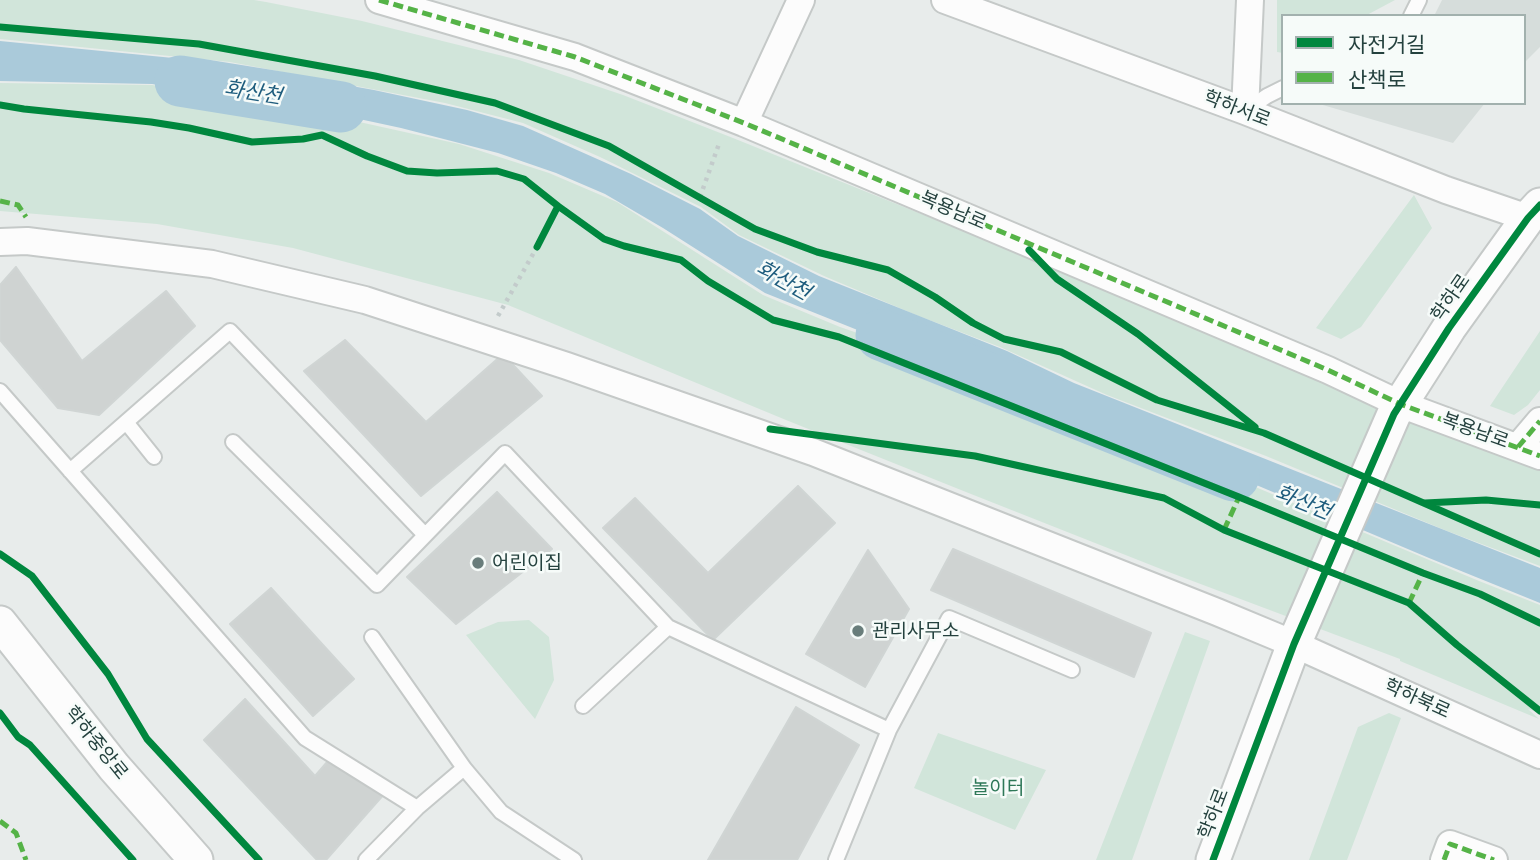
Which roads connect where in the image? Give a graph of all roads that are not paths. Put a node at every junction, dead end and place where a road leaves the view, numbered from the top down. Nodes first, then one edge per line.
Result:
1 (379, 0) edge
2 (801, 0) edge
3 (946, 0) edge
4 (1250, 0) edge
5 (1281, 89) edge
6 (1245, 111) junction
7 (734, 127) junction
8 (1534, 212) edge
9 (0, 242) edge
10 (0, 391) edge
11 (1397, 409) junction
12 (1540, 421) edge
13 (126, 422) junction
14 (233, 442) dead end
15 (1529, 451) edge
16 (154, 457) dead end
17 (70, 471) junction
18 (425, 536) junction
19 (0, 623) edge
20 (668, 627) junction
21 (1298, 633) junction
22 (372, 637) dead end
23 (1072, 670) dead end
24 (583, 706) dead end
25 (889, 730) junction
26 (1540, 755) edge
27 (464, 768) junction
28 (417, 808) junction
29 (196, 860) edge
30 (366, 860) edge
31 (574, 860) edge
32 (836, 860) edge
33 (1213, 860) edge
34 (1444, 860) edge
35 (1494, 860) edge

1 - 7 street, 복용남로
2 - 7 street
3 - 6 street, 학하서로
4 - 6 street
5 - 6 lane
6 - 8 street, 학하서로
7 - 11 street, 복용남로
8 - 11 street, 학하로
9 - 21 street, 학하북로
10 - 17 lane
11 - 15 street, 복용남로
11 - 21 street, 학하로
12 - 15 street, 복용남로
13 - 16 lane
13 - 17 lane
13 - 18 lane
14 - 18 lane
17 - 28 lane
18 - 20 lane
19 - 29 street, 학하중앙로
20 - 24 lane
20 - 25 lane
21 - 26 street, 학하북로
21 - 33 street, 학하로
22 - 27 lane
23 - 25 lane
25 - 32 lane
27 - 28 lane
27 - 31 lane
28 - 30 lane
34 - 35 street

